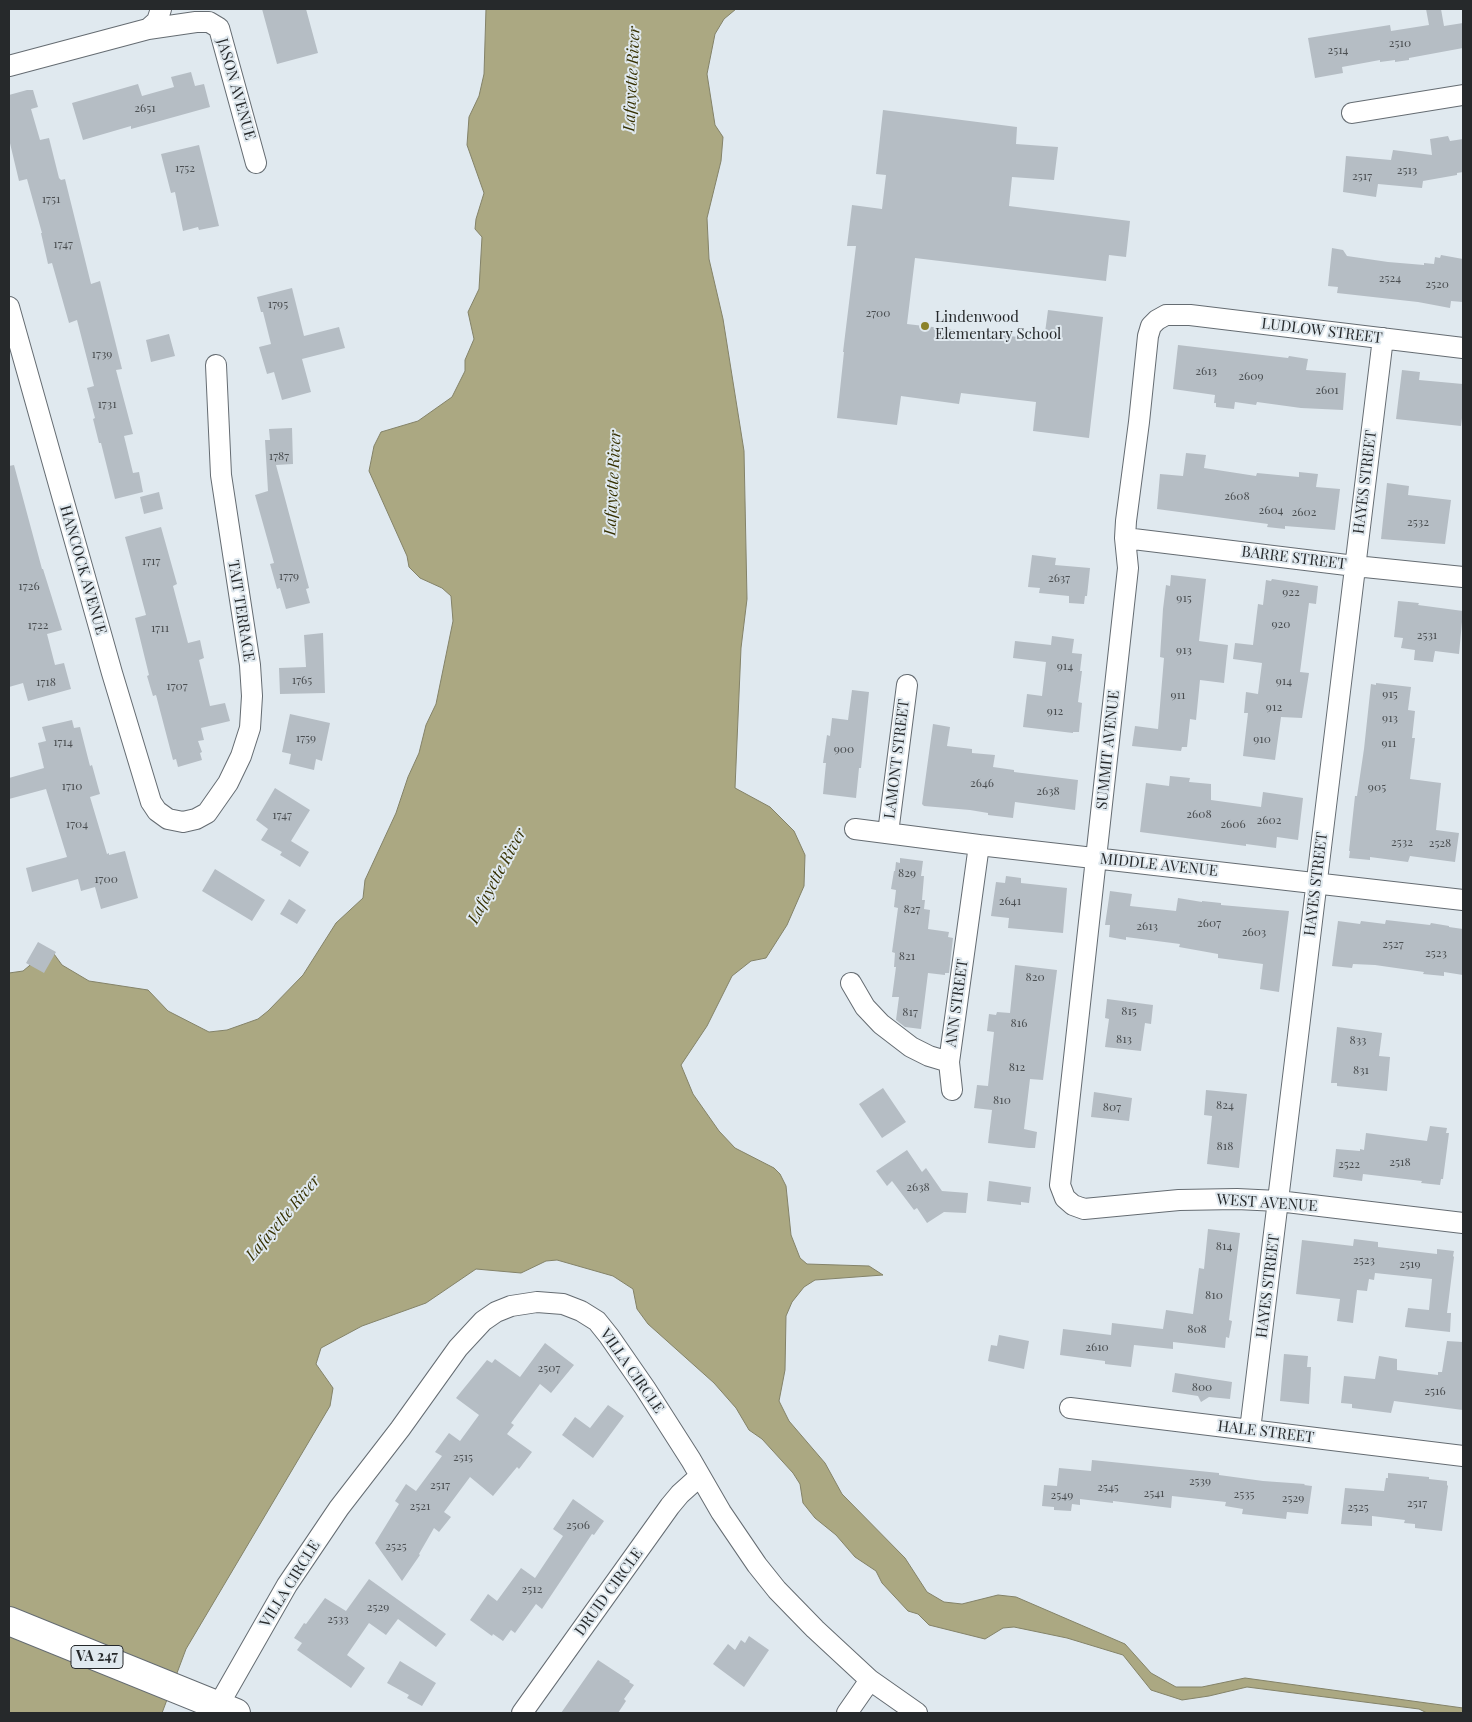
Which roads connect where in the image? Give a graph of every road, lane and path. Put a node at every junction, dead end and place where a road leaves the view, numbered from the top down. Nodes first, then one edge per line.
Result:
1 (161, 9) edge
2 (148, 29) junction
3 (9, 66) edge
4 (1463, 95) edge
5 (1352, 113) dead end
6 (256, 163) dead end
7 (9, 307) edge
8 (1182, 315) joint
9 (1383, 338) junction
10 (1463, 348) edge
11 (216, 365) dead end
12 (1125, 538) junction
13 (1355, 566) junction
14 (1463, 578) edge
15 (907, 685) dead end
16 (175, 821) joint
17 (855, 829) dead end
18 (888, 834) junction
19 (979, 845) junction
20 (1096, 858) junction
21 (1317, 883) junction
22 (1463, 900) edge
23 (851, 983) dead end
24 (949, 1062) junction
25 (952, 1090) dead end
26 (1278, 1202) junction
27 (1072, 1204) joint
28 (1463, 1224) edge
29 (1070, 1408) dead end
30 (1250, 1430) junction
31 (1463, 1456) edge
32 (700, 1476) junction
33 (9, 1621) edge
34 (870, 1680) junction
35 (222, 1711) edge
36 (522, 1713) edge
37 (847, 1713) edge
38 (917, 1713) edge

1 - 2 street
2 - 3 street
2 - 6 street, JASON AVENUE
4 - 5 street
7 - 16 street, HANCOCK AVENUE
8 - 9 street, LUDLOW STREET
8 - 12 street, SUMMIT AVENUE
9 - 10 street, LUDLOW STREET
9 - 13 street, HAYES STREET
11 - 16 street, TAIT TERRACE
12 - 13 street, BARRE STREET
12 - 20 street, SUMMIT AVENUE
13 - 14 street, BARRE STREET
13 - 21 street, HAYES STREET
15 - 18 street, LAMONT STREET
17 - 18 street, MIDDLE AVENUE
18 - 19 street, MIDDLE AVENUE
19 - 20 street, MIDDLE AVENUE
19 - 24 street, ANN STREET
20 - 21 street, MIDDLE AVENUE
20 - 27 street, SUMMIT AVENUE
21 - 22 street, MIDDLE AVENUE
21 - 26 street, HAYES STREET
23 - 24 street, ANN STREET
24 - 25 street
26 - 27 street, WEST AVENUE
26 - 28 street, WEST AVENUE
26 - 30 street, HAYES STREET
29 - 30 street, HALE STREET
30 - 31 street, HALE STREET
32 - 34 street, VILLA CIRCLE
32 - 35 street, VILLA CIRCLE
32 - 36 street, DRUID CIRCLE
33 - 35 main road, VA 247
34 - 37 street
34 - 38 street, VILLA CIRCLE

